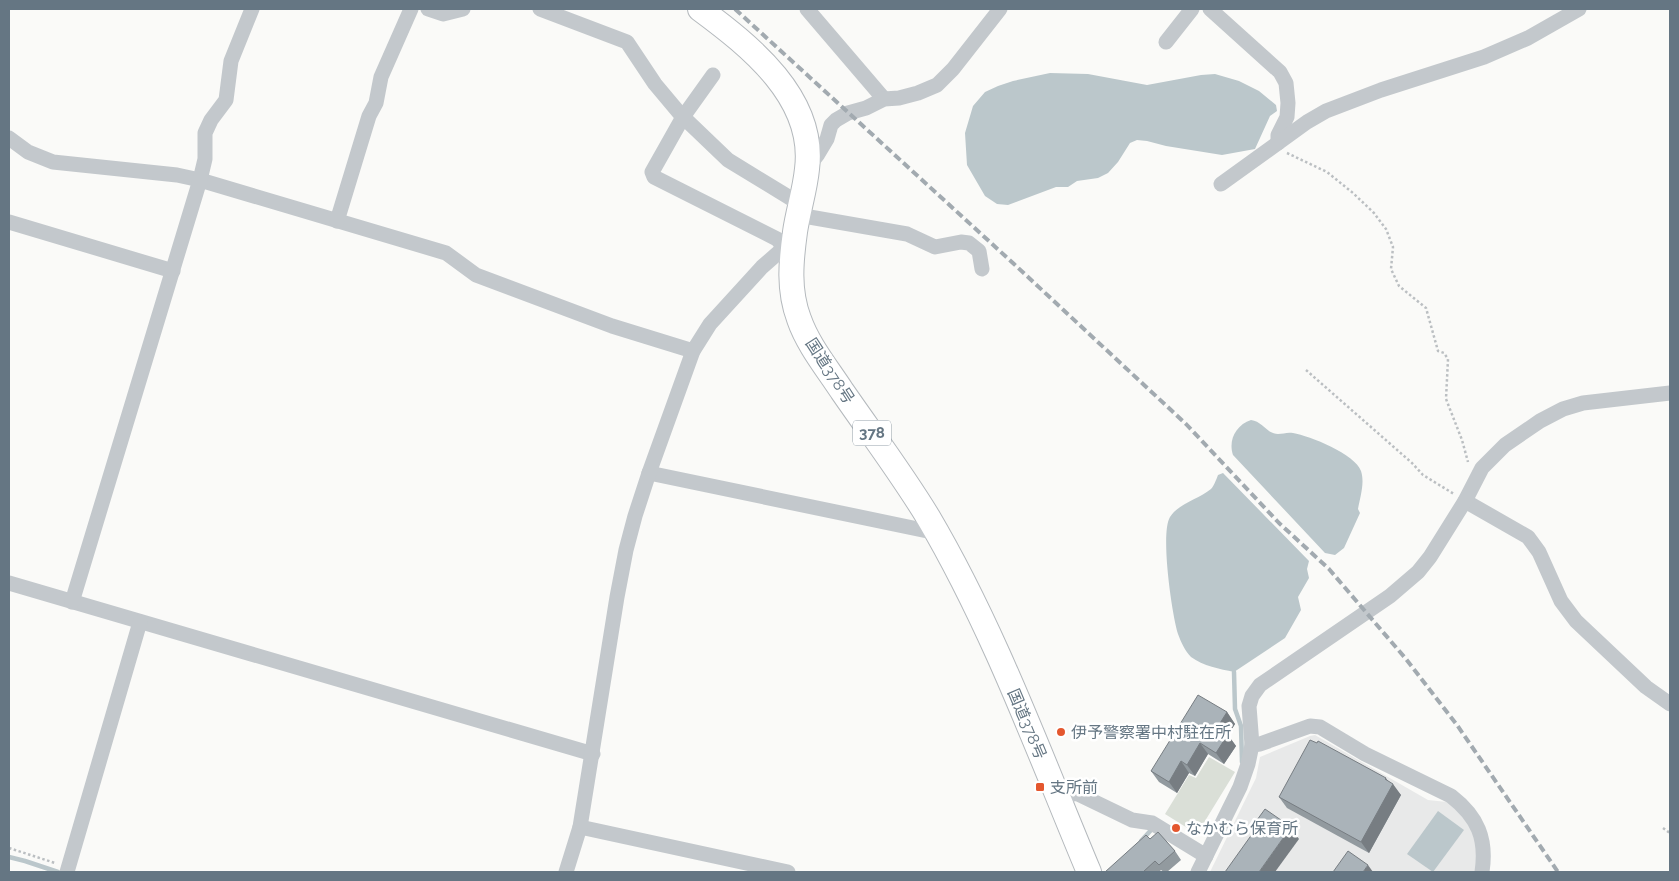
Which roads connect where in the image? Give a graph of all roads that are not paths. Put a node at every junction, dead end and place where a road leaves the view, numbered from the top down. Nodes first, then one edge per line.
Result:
1 (252, 9) edge
2 (411, 9) edge
3 (428, 9) edge
4 (463, 9) edge
5 (540, 9) edge
6 (700, 9) edge
7 (807, 9) edge
8 (1000, 9) edge
9 (1192, 9) edge
10 (1210, 9) edge
11 (1579, 9) edge
12 (1166, 42) dead end
13 (713, 76) dead end
14 (884, 99) junction
15 (683, 117) junction
16 (9, 138) edge
17 (1278, 143) junction
18 (807, 168) junction
19 (200, 180) junction
20 (1221, 184) dead end
21 (799, 210) junction
22 (337, 221) junction
23 (9, 222) edge
24 (789, 243) junction
25 (982, 269) dead end
26 (173, 271) junction
27 (693, 351) junction
28 (1670, 394) edge
29 (649, 473) junction
30 (1465, 501) junction
31 (937, 532) junction
32 (9, 583) edge
33 (72, 602) junction
34 (140, 622) junction
35 (1670, 704) edge
36 (1252, 745) junction
37 (593, 754) junction
38 (1059, 799) junction
39 (580, 827) junction
40 (1206, 856) junction
41 (71, 871) edge
42 (566, 872) edge
43 (788, 872) edge
44 (1089, 872) edge
45 (1198, 872) edge
46 (1482, 872) edge

1 - 19 street
2 - 22 street
3 - 4 street
5 - 15 street
6 - 18 highway, 国道378号 / 378
7 - 14 street
8 - 14 street
9 - 12 street
10 - 17 street
11 - 17 street
13 - 15 street
14 - 18 street
15 - 21 street
15 - 24 street
16 - 19 street
17 - 20 street
18 - 21 highway, 国道378号 / 378
19 - 22 street
19 - 26 street
21 - 24 highway, 国道378号 / 378
21 - 25 street
22 - 27 street
23 - 26 street
24 - 27 street
24 - 31 highway, 国道378号 / 378
26 - 33 street
27 - 29 street
28 - 30 street
29 - 31 street
29 - 37 street
30 - 35 street
30 - 36 street
31 - 38 highway, 国道378号 / 378
32 - 33 street
33 - 34 street
34 - 37 street
34 - 41 street
36 - 40 street
36 - 46 street
37 - 39 street
38 - 40 street
38 - 44 highway, 国道378号 / 378
39 - 42 street
39 - 43 street
40 - 45 street

